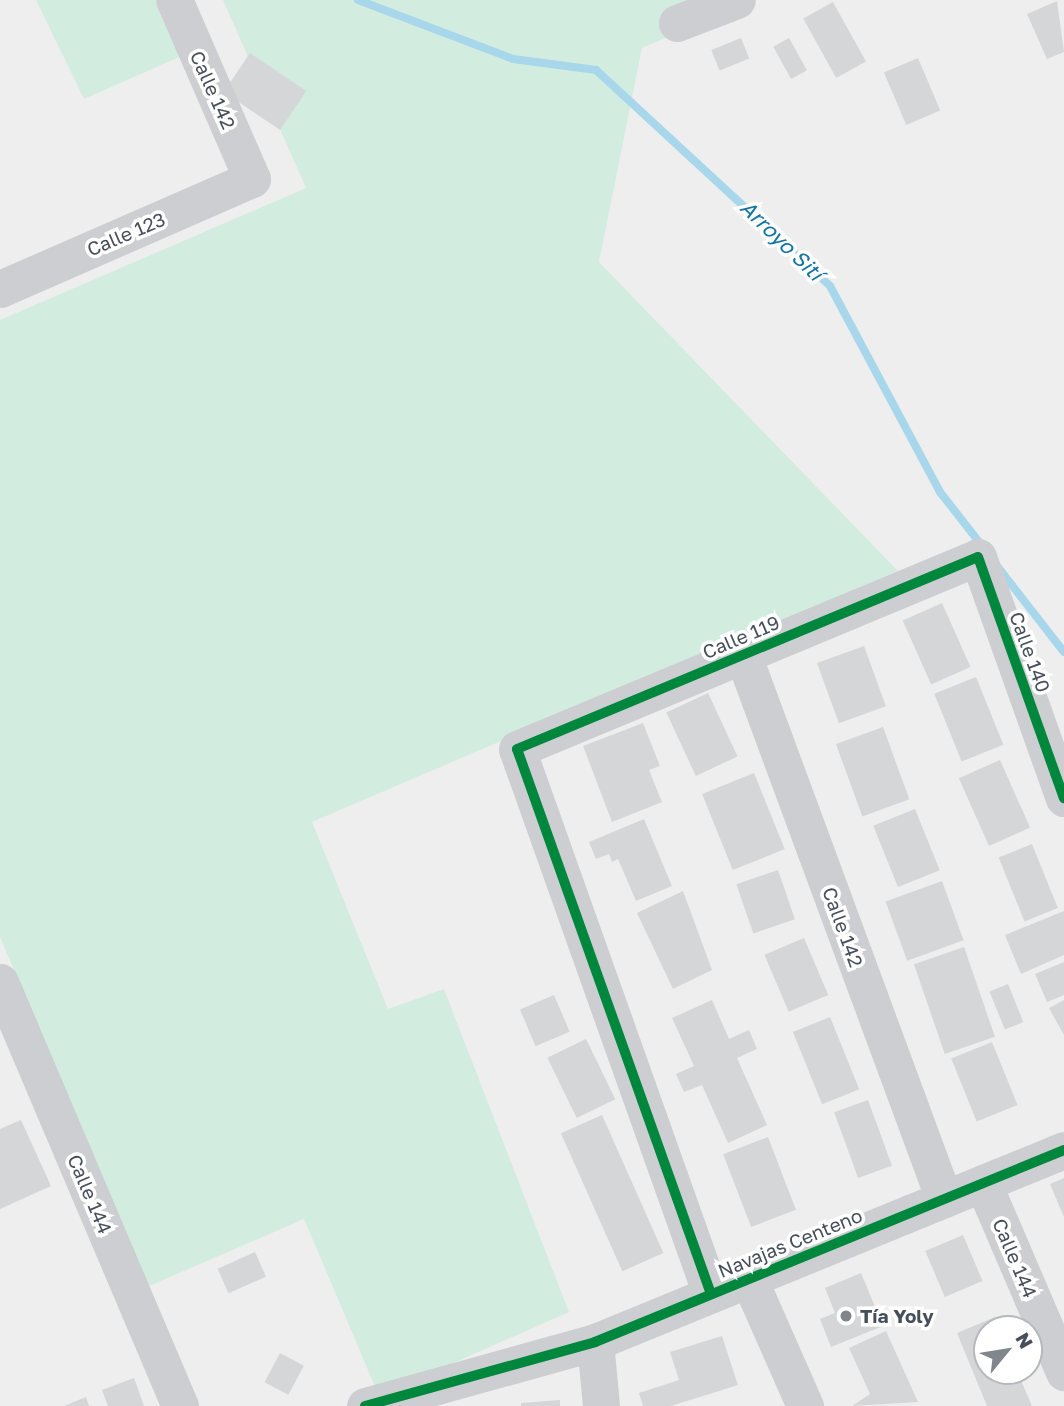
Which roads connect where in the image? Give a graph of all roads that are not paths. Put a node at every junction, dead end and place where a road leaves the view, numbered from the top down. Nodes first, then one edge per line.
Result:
1 (174, 0) edge
2 (737, 0) edge
3 (677, 23) dead end
4 (252, 179) joint
5 (0, 289) edge
6 (978, 557) joint
7 (743, 655) junction
8 (1064, 798) edge
9 (0, 982) edge
10 (1064, 1150) edge
11 (983, 1183) junction
12 (944, 1199) junction
13 (749, 1279) junction
14 (711, 1294) junction
15 (595, 1342) junction
16 (1064, 1372) edge
17 (180, 1406) edge
18 (365, 1406) edge
19 (601, 1406) edge
20 (805, 1406) edge

1 - 4 street, Calle 142
2 - 3 street
4 - 5 street, Calle 123
6 - 7 street, Calle 119
6 - 8 street, Calle 140
7 - 12 street, Calle 142
7 - 14 street, Calle 119
9 - 17 street, Calle 144
10 - 11 street, Navajas Centeno
11 - 12 street, Navajas Centeno
11 - 16 street, Calle 144
12 - 13 street, Navajas Centeno
13 - 14 street, Navajas Centeno
13 - 20 street
14 - 15 street, Navajas Centeno
15 - 18 street, Navajas Centeno
15 - 19 street

